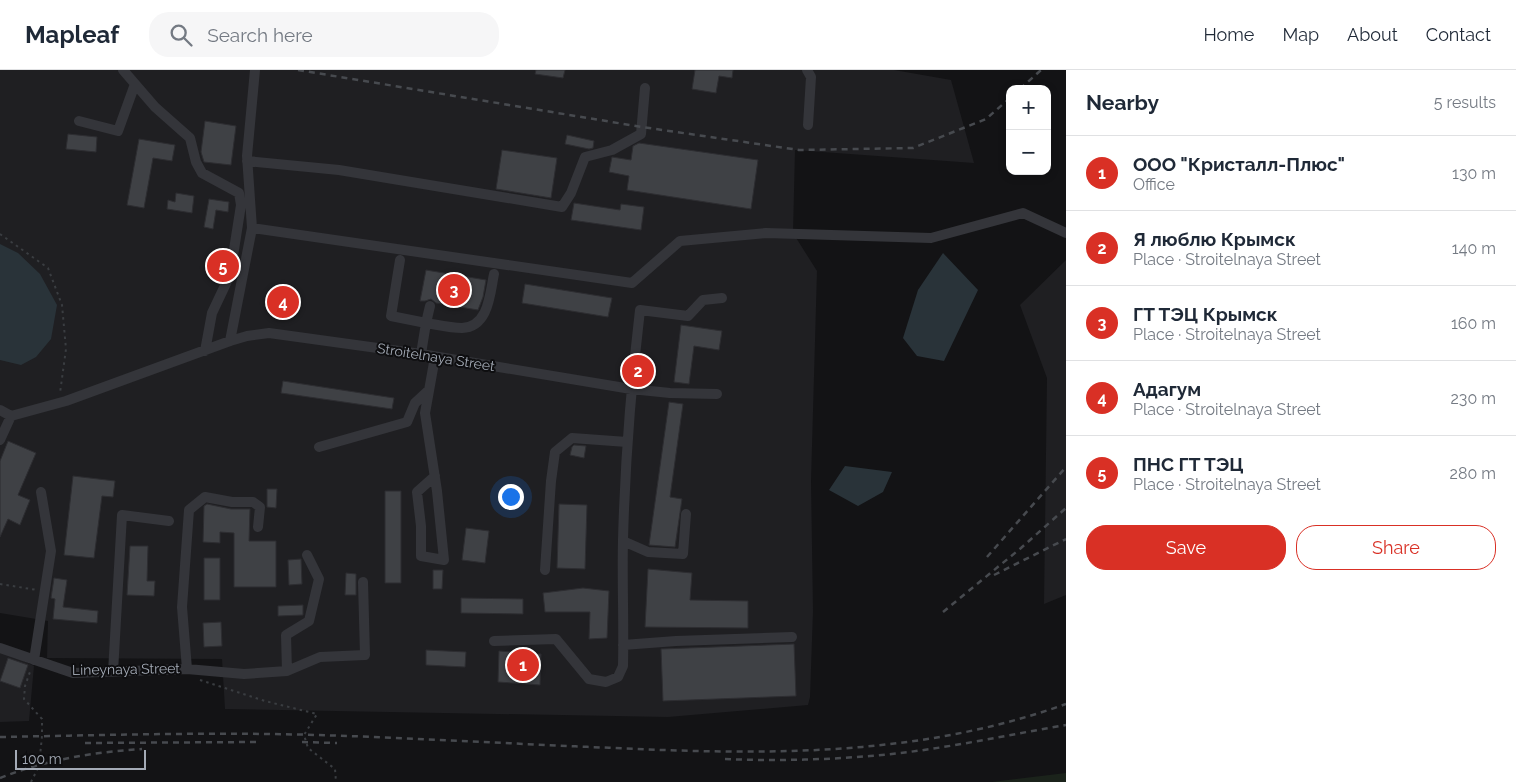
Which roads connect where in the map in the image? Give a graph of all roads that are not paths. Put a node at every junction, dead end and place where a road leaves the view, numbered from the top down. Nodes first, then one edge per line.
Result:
1 (123, 70) edge
2 (255, 70) edge
3 (807, 70) edge
4 (135, 84) junction
5 (645, 88) dead end
6 (79, 120) dead end
7 (808, 125) dead end
8 (247, 161) junction
9 (252, 228) junction
10 (1066, 234) edge
11 (400, 260) dead end
12 (494, 274) dead end
13 (722, 298) dead end
14 (430, 306) dead end
15 (426, 323) junction
16 (230, 341) junction
17 (205, 351) junction
18 (421, 354) junction
19 (435, 357) junction
20 (631, 389) junction
21 (429, 390) junction
22 (717, 394) dead end
23 (0, 410) edge
24 (11, 416) junction
25 (0, 440) edge
26 (627, 442) junction
27 (319, 447) dead end
28 (435, 476) junction
29 (41, 492) dead end
30 (686, 514) dead end
31 (169, 521) dead end
32 (258, 527) dead end
33 (623, 540) junction
34 (307, 555) dead end
35 (545, 570) dead end
36 (363, 582) dead end
37 (792, 637) dead end
38 (494, 641) dead end
39 (623, 645) junction
40 (0, 648) edge
41 (34, 660) junction
42 (187, 668) junction
43 (113, 672) junction
44 (287, 672) junction

1 - 4 street
2 - 8 street
3 - 7 street
4 - 6 street
4 - 17 street
5 - 8 street
8 - 9 street
9 - 10 street
9 - 16 street
11 - 15 street
12 - 15 street
13 - 20 street
14 - 15 street
15 - 18 street
16 - 17 street, Stroitelnaya Street
16 - 18 street, Stroitelnaya Street
17 - 24 street, Stroitelnaya Street
18 - 19 street, Stroitelnaya Street
19 - 20 street, Stroitelnaya Street
19 - 21 street
20 - 22 street, Stroitelnaya Street
20 - 26 street
21 - 27 street
21 - 28 street
23 - 24 street
24 - 25 street
26 - 33 street
26 - 35 street
28 - 28 street
29 - 41 street
30 - 33 street
31 - 43 street
32 - 42 street, Lineynaya Street
33 - 39 street
34 - 44 street
36 - 44 street
37 - 39 street
38 - 39 street
40 - 41 street, Lineynaya Street
41 - 43 street, Lineynaya Street
42 - 43 street, Lineynaya Street
42 - 44 street

